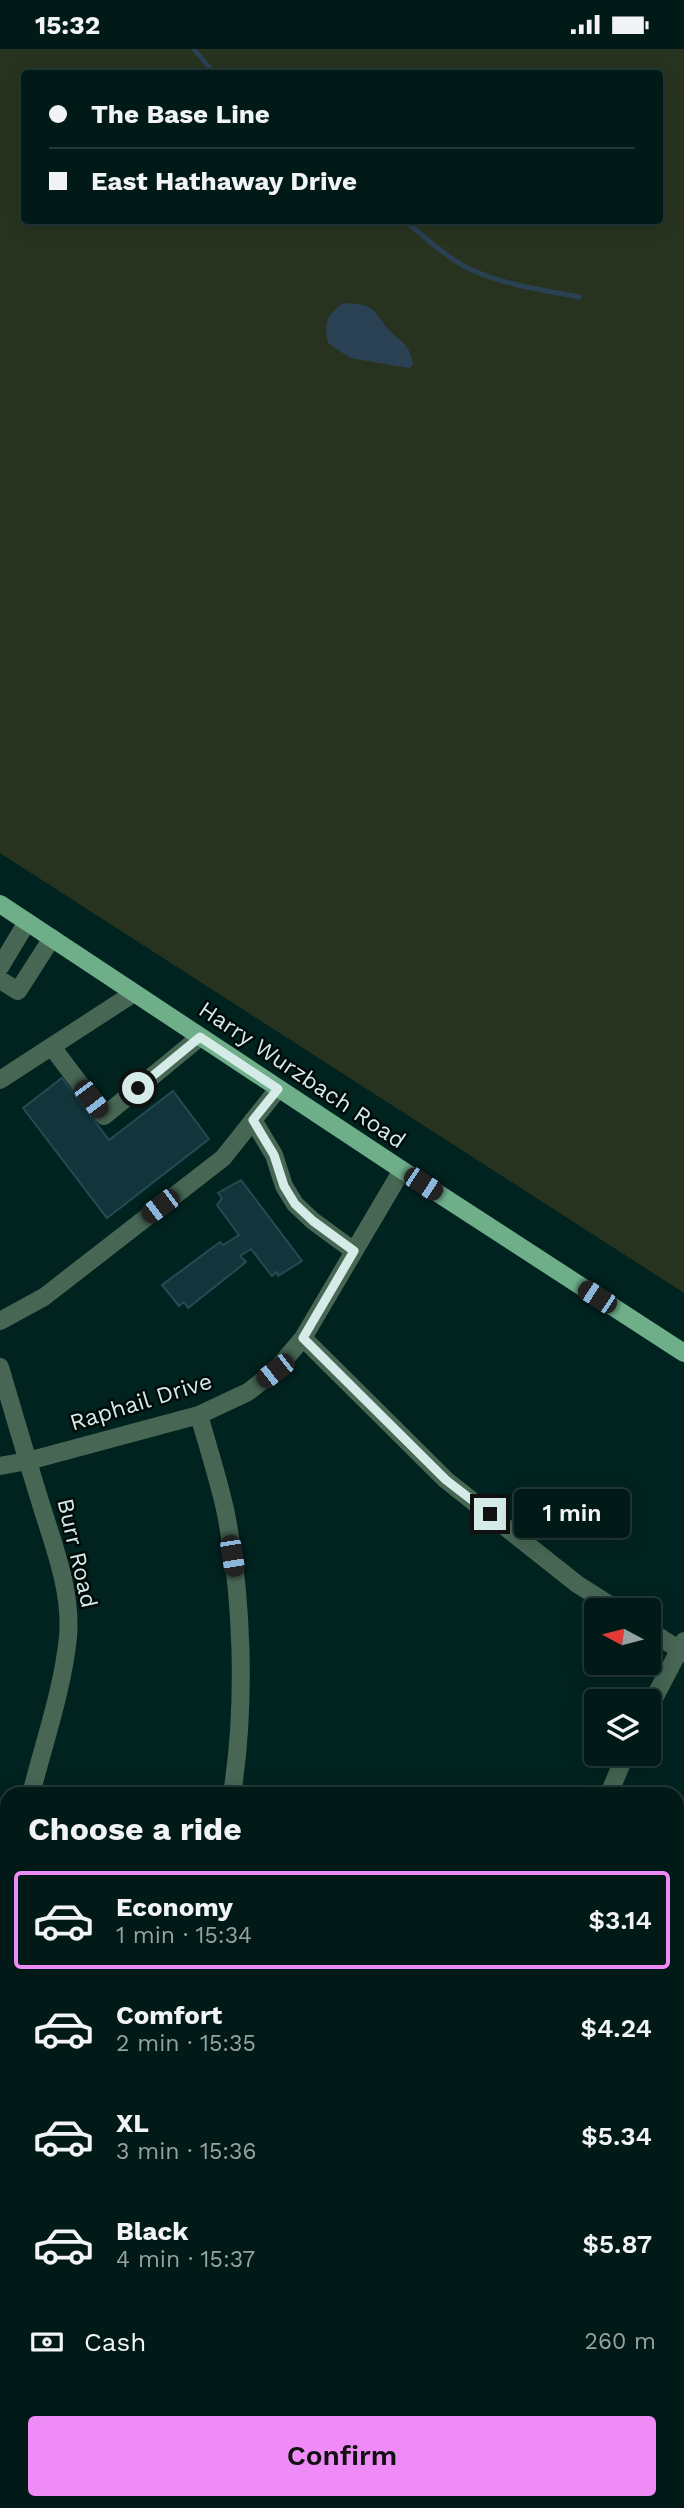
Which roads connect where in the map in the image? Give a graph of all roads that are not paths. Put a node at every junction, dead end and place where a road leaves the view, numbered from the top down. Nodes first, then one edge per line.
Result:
1 (0, 904) edge
2 (27, 922) junction
3 (52, 939) junction
4 (0, 967) edge
5 (0, 980) edge
6 (134, 993) junction
7 (200, 1037) junction
8 (52, 1047) junction
9 (0, 1080) edge
10 (278, 1089) junction
11 (253, 1120) junction
12 (401, 1170) junction
13 (354, 1251) junction
14 (0, 1321) edge
15 (303, 1338) junction
16 (684, 1353) edge
17 (0, 1367) edge
18 (199, 1415) junction
19 (28, 1461) junction
20 (0, 1466) edge
21 (599, 1598) edge
22 (662, 1637) edge
23 (682, 1648) edge
24 (659, 1689) edge
25 (621, 1766) edge
26 (33, 1787) edge
27 (233, 1787) edge
28 (612, 1787) edge

1 - 2 main road, Harry Wurzbach Road
2 - 3 main road, Harry Wurzbach Road
2 - 4 street
3 - 5 street
3 - 6 main road, Harry Wurzbach Road
6 - 7 main road, Harry Wurzbach Road
6 - 8 street
7 - 8 street
7 - 10 main road, Harry Wurzbach Road
8 - 9 street
10 - 11 street
10 - 12 main road, Harry Wurzbach Road
11 - 13 street
11 - 14 street
12 - 13 street, Raphail Drive
12 - 16 main road, Harry Wurzbach Road
13 - 15 street, Raphail Drive
15 - 18 street, Raphail Drive
15 - 21 street
17 - 19 street, Burr Road
18 - 19 street, Raphail Drive
18 - 27 street
19 - 20 street, Raphail Drive
19 - 26 street, Burr Road
22 - 23 street
23 - 24 street
25 - 28 street

